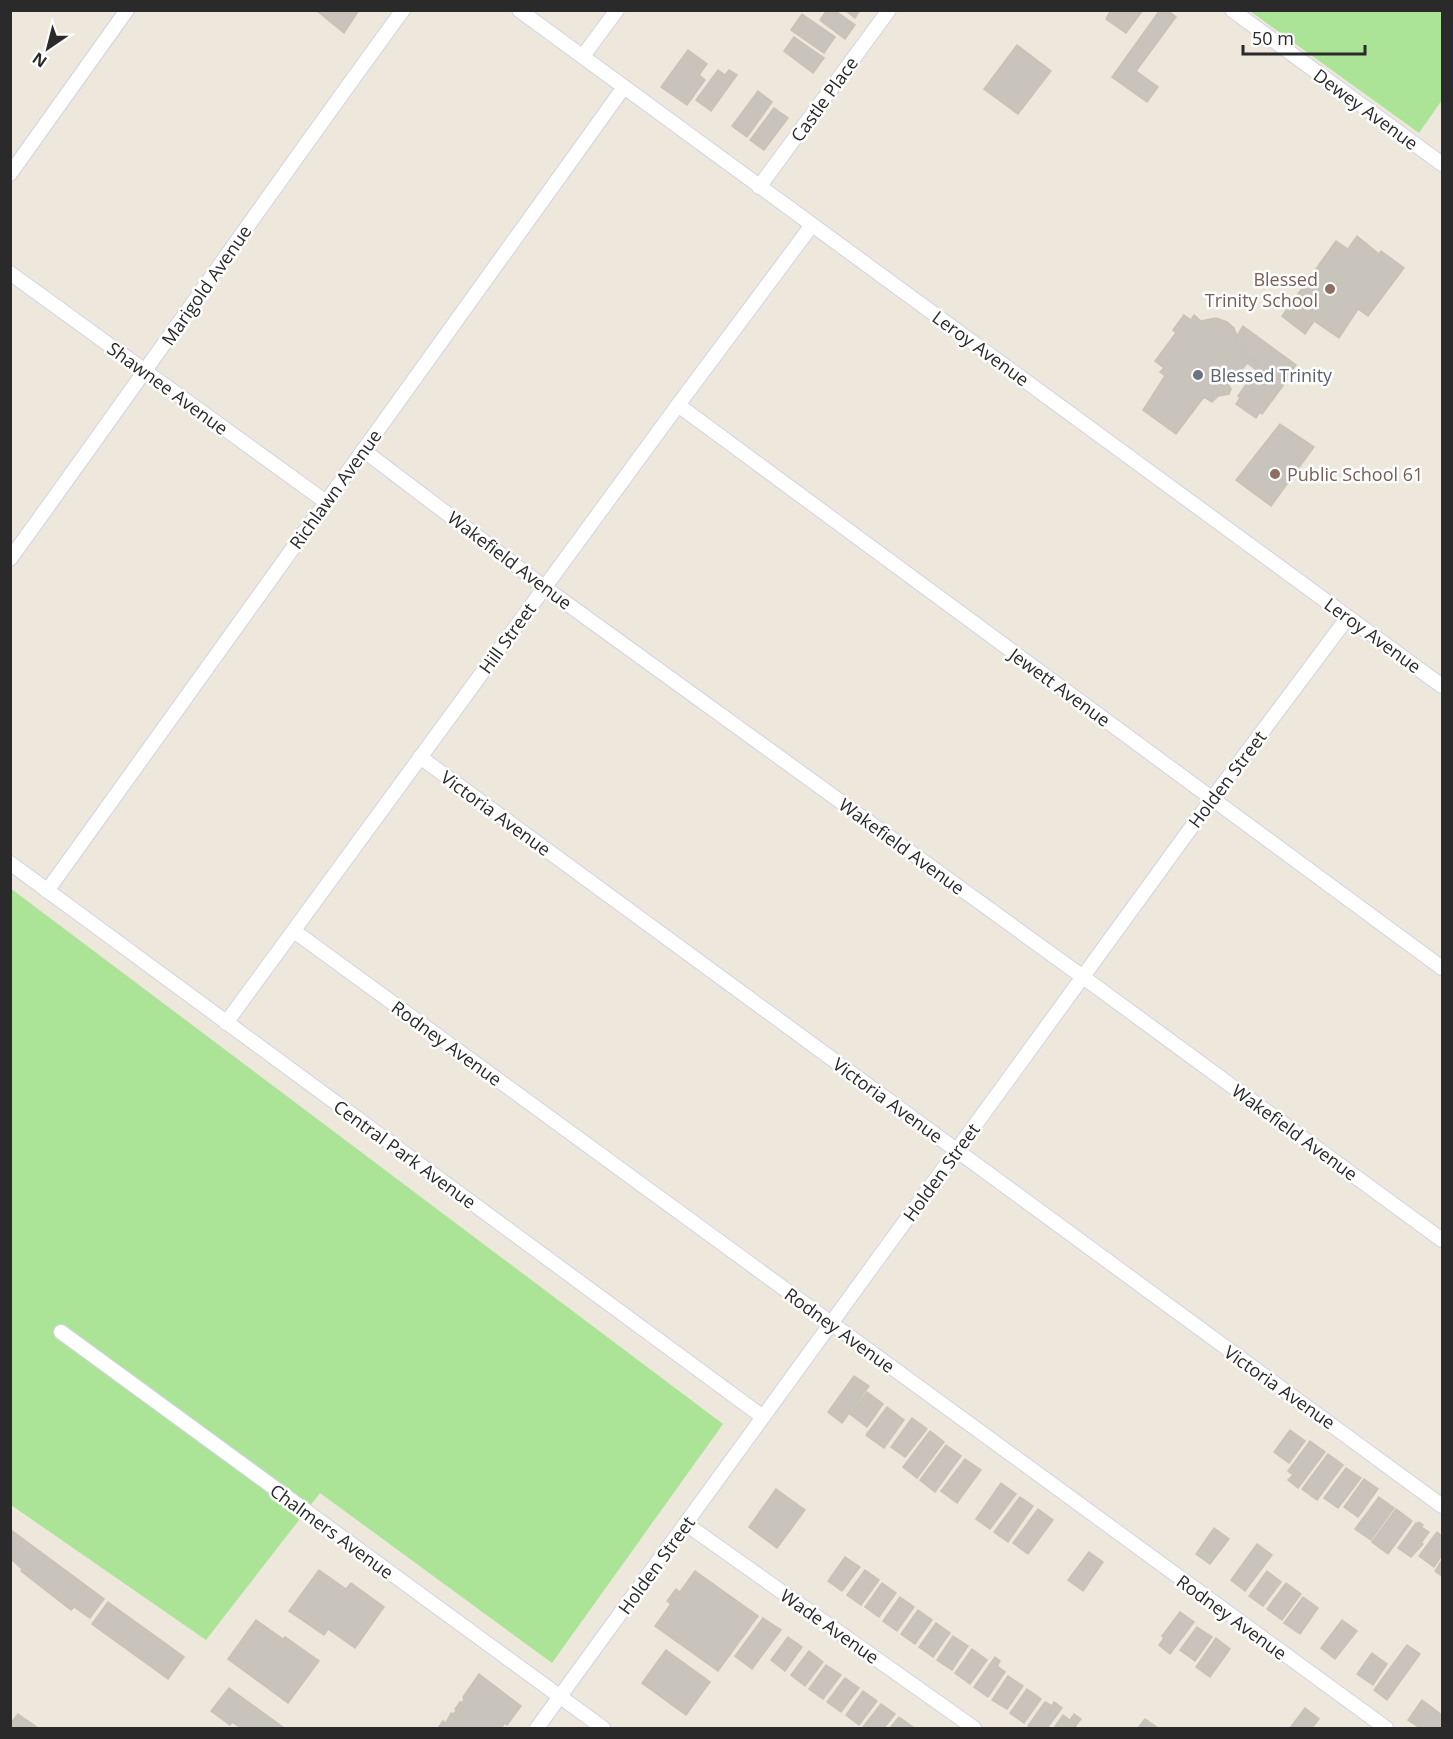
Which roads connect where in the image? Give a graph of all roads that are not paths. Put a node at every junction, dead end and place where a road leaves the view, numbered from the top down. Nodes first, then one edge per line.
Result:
1 (127, 10) edge
2 (403, 10) edge
3 (519, 10) edge
4 (617, 10) edge
5 (889, 10) edge
6 (1232, 10) edge
7 (583, 56) junction
8 (624, 87) junction
9 (1443, 164) edge
10 (10, 174) edge
11 (759, 187) junction
12 (812, 225) junction
13 (10, 273) edge
14 (145, 372) junction
15 (678, 405) junction
16 (363, 450) junction
17 (326, 502) junction
18 (10, 560) edge
19 (544, 587) junction
20 (1348, 617) junction
21 (1443, 686) edge
22 (420, 758) junction
23 (1212, 799) junction
24 (10, 864) edge
25 (47, 891) junction
26 (294, 931) junction
27 (1443, 968) edge
28 (1083, 977) junction
29 (226, 1023) junction
30 (957, 1151) junction
31 (1443, 1240) edge
32 (831, 1324) junction
33 (61, 1332) dead end
34 (763, 1417) junction
35 (1443, 1506) edge
36 (686, 1524) junction
37 (560, 1698) junction
38 (537, 1728) edge
39 (603, 1728) edge
40 (974, 1728) edge
41 (1386, 1728) edge

1 - 10 street
2 - 14 street, Marigold Avenue
3 - 7 street, Leroy Avenue
4 - 7 street
5 - 11 street, Castle Place
6 - 9 street, Dewey Avenue
7 - 8 street, Leroy Avenue
8 - 11 street, Leroy Avenue
8 - 16 street, Richlawn Avenue
11 - 12 street, Leroy Avenue
12 - 15 street, Hill Street
12 - 20 street, Leroy Avenue
13 - 14 street, Shawnee Avenue
14 - 17 street, Shawnee Avenue
14 - 18 street, Marigold Avenue
15 - 19 street, Hill Street
15 - 23 street, Jewett Avenue
16 - 17 street, Richlawn Avenue
16 - 19 street, Wakefield Avenue
17 - 25 street, Richlawn Avenue
19 - 22 street, Hill Street
19 - 28 street, Wakefield Avenue
20 - 21 street, Leroy Avenue
20 - 23 street, Holden Street
22 - 26 street, Hill Street
22 - 30 street, Victoria Avenue
23 - 27 street, Jewett Avenue
23 - 28 street, Holden Street
24 - 25 street, Central Park Avenue
25 - 29 street, Central Park Avenue
26 - 29 street, Hill Street
26 - 32 street, Rodney Avenue
28 - 30 street, Holden Street
28 - 31 street, Wakefield Avenue
29 - 34 street, Central Park Avenue
30 - 32 street, Holden Street
30 - 35 street, Victoria Avenue
32 - 34 street, Holden Street
32 - 41 street, Rodney Avenue
33 - 37 street, Chalmers Avenue
34 - 36 street, Holden Street
36 - 37 street, Holden Street
36 - 40 street, Wade Avenue
37 - 38 street, Holden Street
37 - 39 street, Chalmers Avenue

